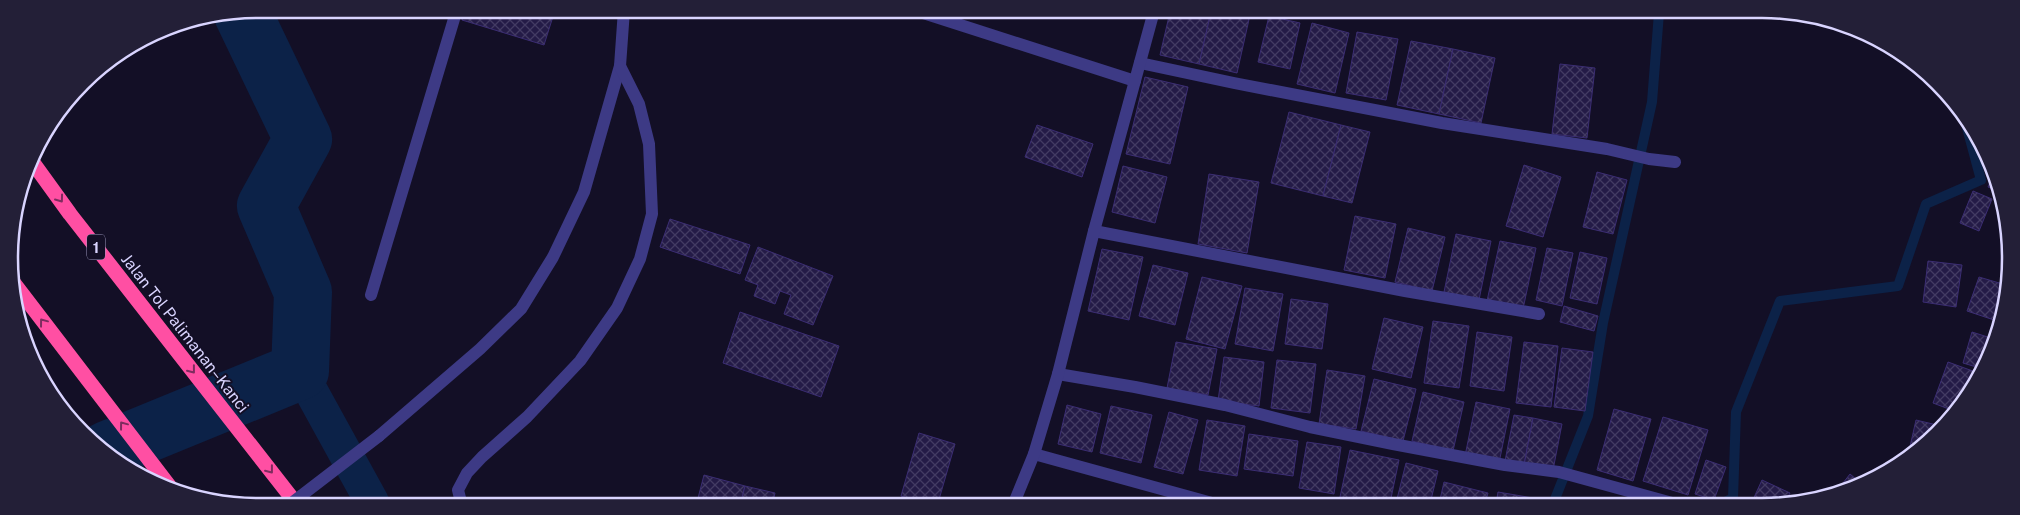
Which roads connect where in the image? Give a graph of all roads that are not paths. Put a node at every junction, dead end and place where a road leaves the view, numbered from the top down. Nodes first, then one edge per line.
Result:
1 (454, 18) edge
2 (623, 18) edge
3 (938, 18) edge
4 (1152, 18) edge
5 (1140, 63) junction
6 (620, 66) junction
7 (1135, 82) junction
8 (1675, 162) dead end
9 (36, 167) edge
10 (1094, 231) junction
11 (20, 292) edge
12 (371, 295) dead end
13 (1539, 314) dead end
14 (1058, 374) junction
15 (1034, 454) junction
16 (163, 478) edge
17 (291, 498) edge
18 (299, 498) edge
19 (460, 498) edge
20 (1016, 498) edge
21 (1194, 498) edge
22 (1655, 498) edge

1 - 12 street
2 - 6 street
3 - 7 street
4 - 5 street
5 - 7 street
5 - 8 street
6 - 18 street, bridge
6 - 19 street
7 - 10 street
9 -> 17 highway, Jalan Tol Palimanan–Kanci / 1
10 - 13 street
10 - 14 street
16 -> 11 highway
14 - 15 street
14 - 22 street
15 - 20 street
15 - 21 street

